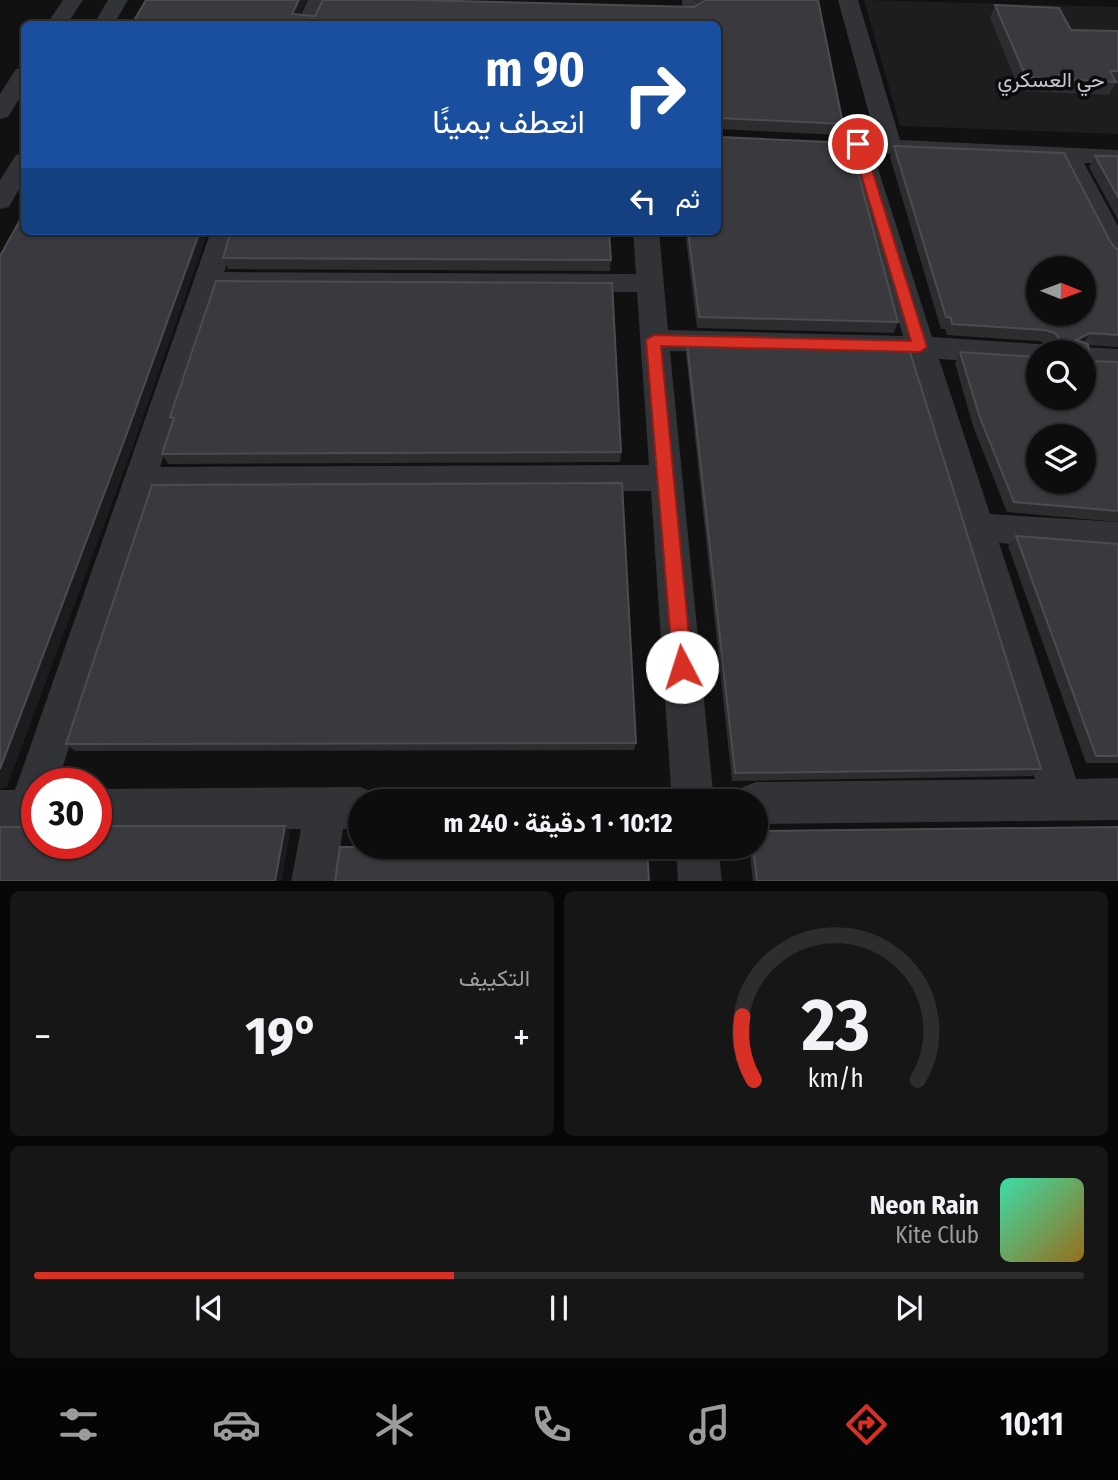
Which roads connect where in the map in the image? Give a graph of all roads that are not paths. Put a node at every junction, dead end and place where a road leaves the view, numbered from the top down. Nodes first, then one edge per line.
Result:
1 (72, 0) edge
2 (118, 0) edge
3 (318, 0) edge
4 (848, 0) edge
5 (59, 21) edge
6 (106, 21) edge
7 (308, 21) edge
8 (0, 67) edge
9 (21, 67) edge
10 (21, 79) edge
11 (0, 112) edge
12 (21, 113) edge
13 (820, 143) edge
14 (874, 144) junction
15 (1068, 154) junction
16 (1118, 157) edge
17 (21, 165) edge
18 (0, 201) edge
19 (222, 235) edge
20 (646, 235) edge
21 (1117, 248) edge
22 (206, 281) junction
23 (650, 283) junction
24 (654, 340) junction
25 (920, 347) junction
26 (1026, 354) edge
27 (1096, 359) edge
28 (1118, 360) edge
29 (667, 478) junction
30 (139, 481) junction
31 (977, 527) junction
32 (1118, 537) edge
33 (36, 768) edge
34 (693, 789) edge
35 (1118, 799) edge
36 (1062, 800) junction
37 (768, 803) edge
38 (343, 808) edge
39 (112, 810) edge
40 (698, 859) edge
41 (313, 881) edge
42 (700, 881) edge

1 - 5 street
2 - 6 street
3 - 7 street
4 - 14 street
8 - 9 street
10 - 11 street
11 - 12 street
13 - 14 street
14 - 15 street
14 - 25 street
15 - 16 street
15 - 21 street
17 - 18 street
19 - 22 street
20 - 23 street
22 - 23 street
22 - 30 street
23 - 24 street
24 - 25 street
24 - 29 street
25 - 26 street
25 - 31 street
27 - 28 street
29 - 30 street
29 - 34 street
30 - 33 street
31 - 32 street
31 - 36 street
35 - 36 street
36 - 37 street
38 - 39 street
38 - 41 street
40 - 42 street

